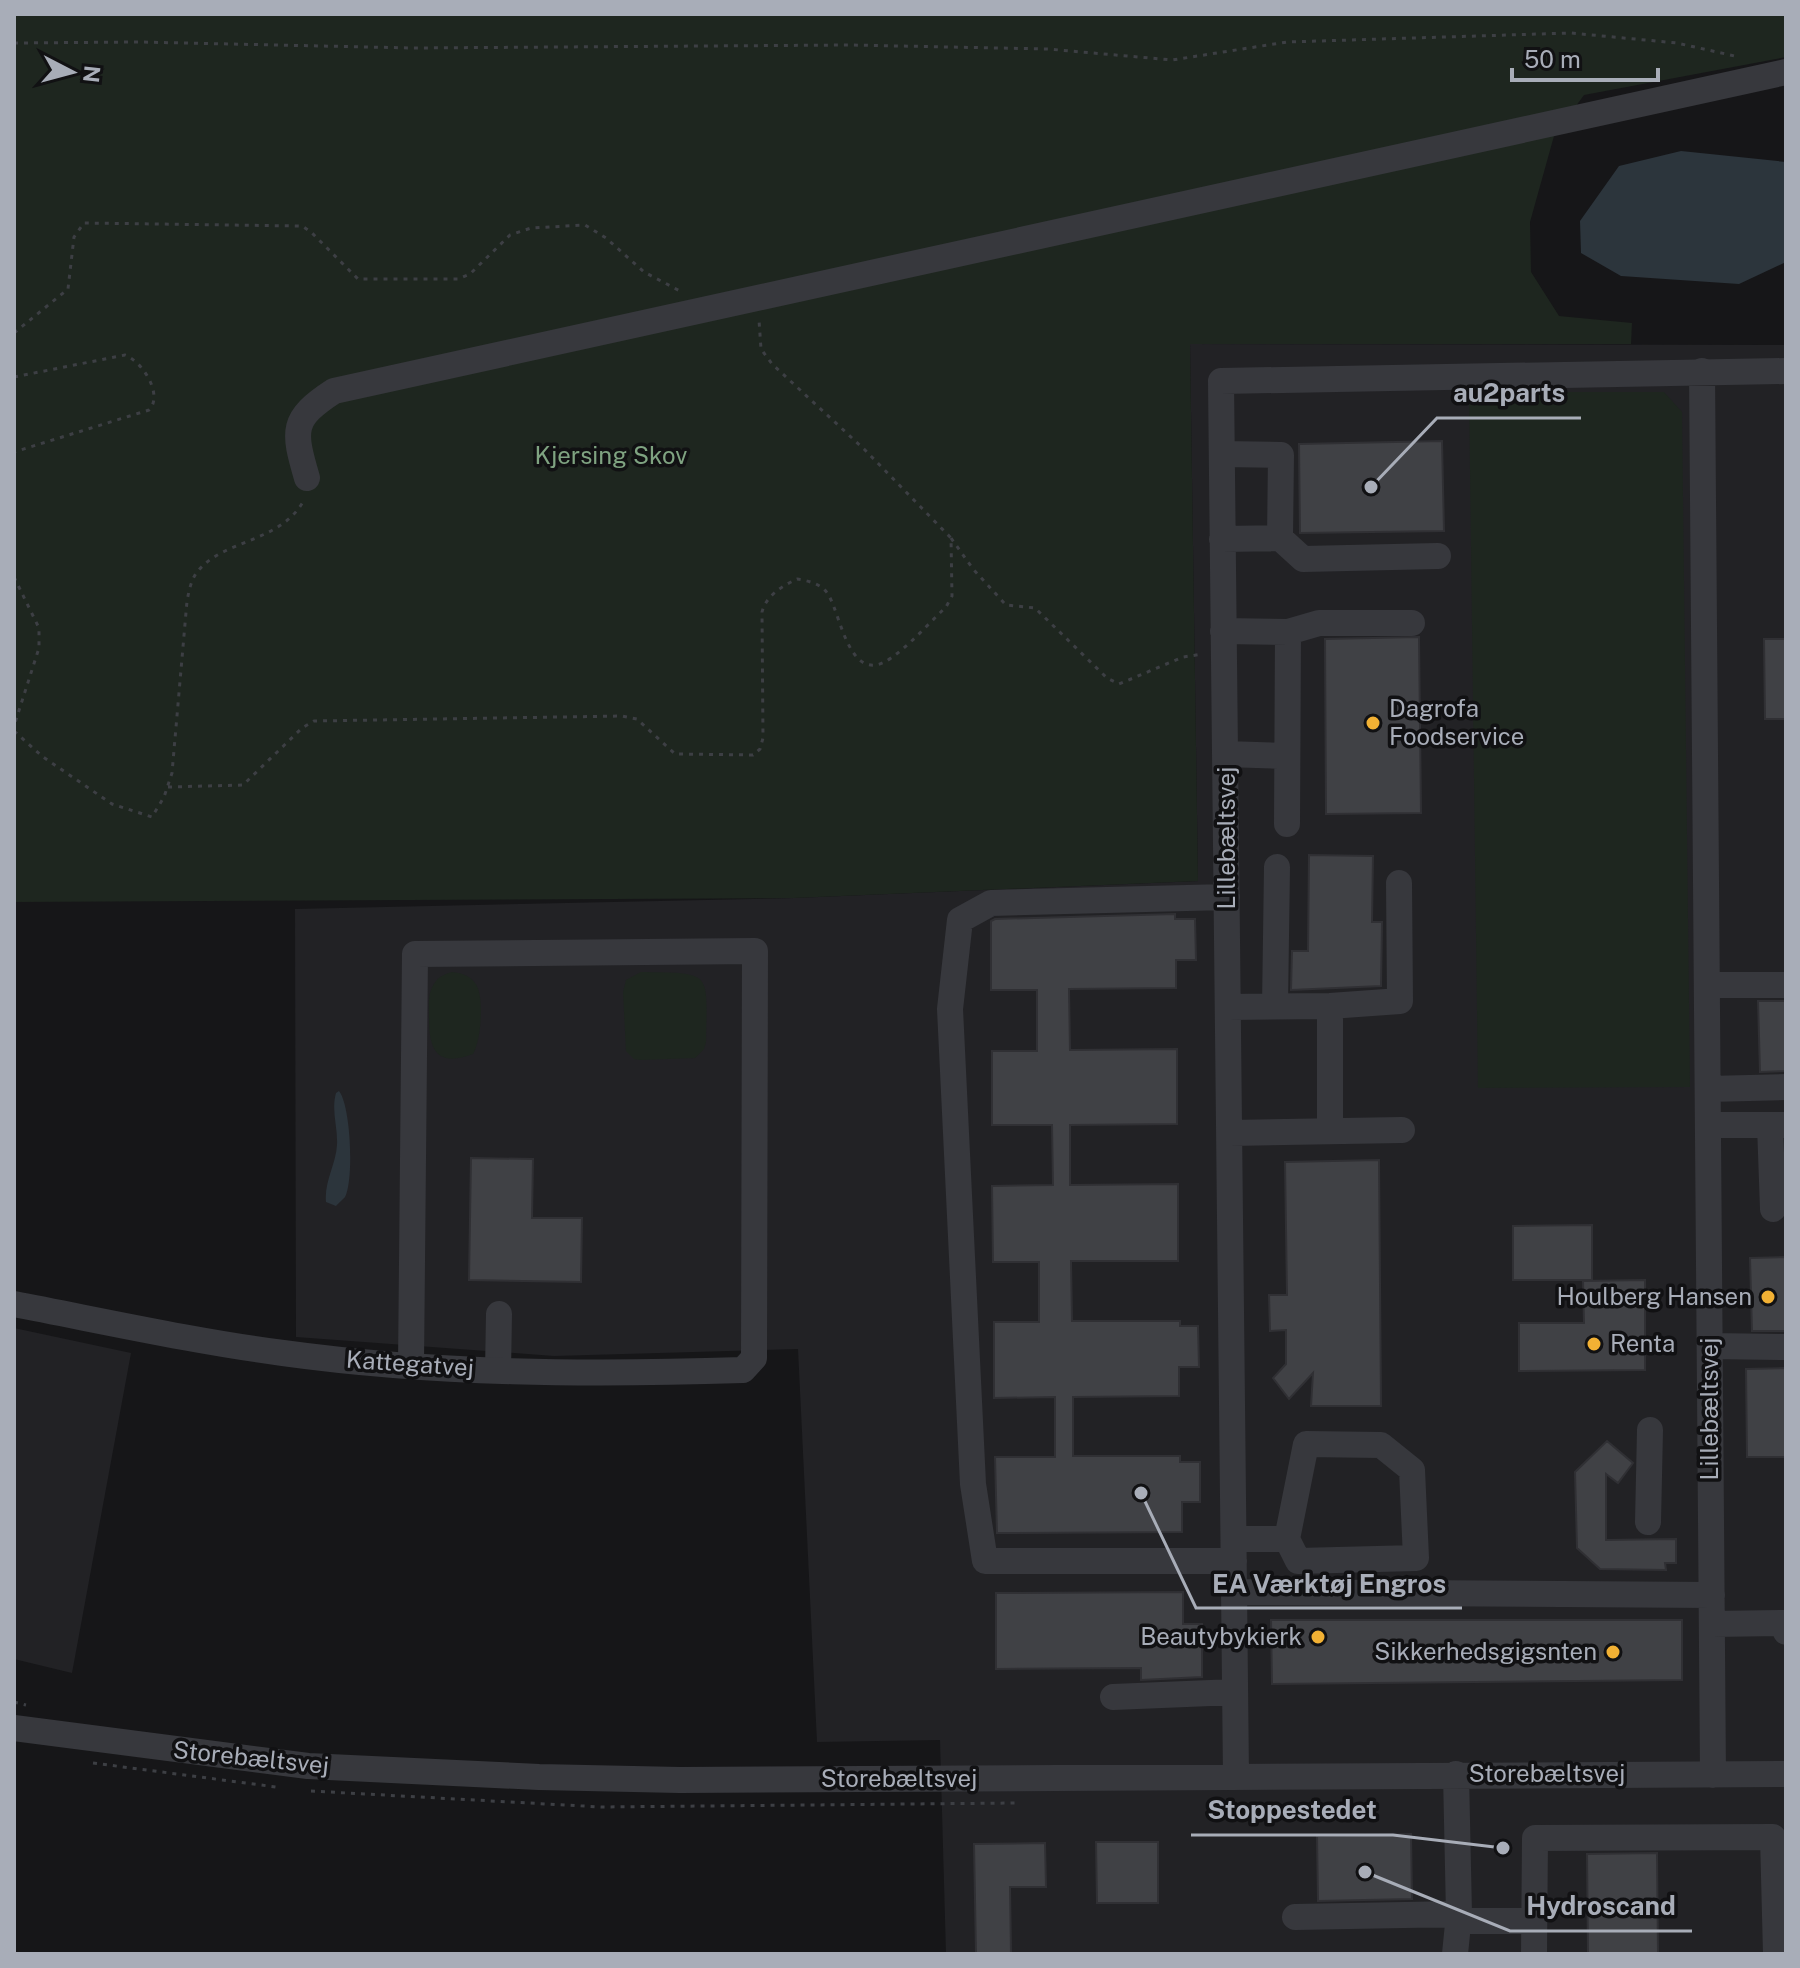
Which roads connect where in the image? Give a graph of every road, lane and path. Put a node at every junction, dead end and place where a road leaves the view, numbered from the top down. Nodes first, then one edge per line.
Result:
1 (14, 43) edge
2 (1739, 57) dead end
3 (1786, 72) edge
4 (759, 297) junction
5 (712, 307) junction
6 (14, 333) edge
7 (1702, 371) junction
8 (1786, 371) edge
9 (14, 377) edge
10 (14, 452) edge
11 (1222, 454) junction
12 (307, 478) joint
13 (951, 538) junction
14 (1280, 538) junction
15 (1222, 539) junction
16 (1438, 556) dead end
17 (14, 577) edge
18 (1412, 623) dead end
19 (1288, 632) junction
20 (1224, 642) junction
21 (14, 729) edge
22 (1226, 754) junction
23 (1287, 756) junction
24 (168, 787) junction
25 (1287, 824) dead end
26 (1277, 867) dead end
27 (1399, 883) dead end
28 (1227, 897) junction
29 (1707, 985) junction
30 (1786, 985) edge
31 (1275, 1006) junction
32 (1330, 1006) junction
33 (1228, 1007) junction
34 (1786, 1087) edge
35 (1708, 1089) junction
36 (1708, 1125) junction
37 (1778, 1125) edge
38 (1402, 1130) dead end
39 (1330, 1131) junction
40 (1230, 1133) junction
41 (1773, 1209) dead end
42 (14, 1304) edge
43 (499, 1314) dead end
44 (1710, 1346) junction
45 (1786, 1347) edge
46 (411, 1365) junction
47 (498, 1371) junction
48 (1650, 1430) dead end
49 (1648, 1522) dead end
50 (1287, 1539) junction
51 (1234, 1550) junction
52 (1234, 1592) junction
53 (1712, 1595) junction
54 (1712, 1624) junction
55 (1786, 1632) edge
56 (1235, 1692) junction
57 (1113, 1697) dead end
58 (14, 1702) edge
59 (27, 1705) dead end
60 (14, 1728) edge
61 (1456, 1774) junction
62 (1786, 1774) edge
63 (1713, 1775) junction
64 (1236, 1776) junction
65 (1295, 1917) dead end
66 (1459, 1918) junction
67 (1534, 1921) junction
68 (1455, 1954) edge
69 (1534, 1954) edge
70 (1776, 1954) edge

1 - 2 path
3 - 4 street
4 - 5 street
4 - 13 path
5 - 6 path
5 - 12 street
7 - 8 street, Lillebæltsvej
7 - 11 street, Lillebæltsvej
7 - 29 street, Lillebæltsvej
9 - 10 path
11 - 14 street
11 - 15 street, Lillebæltsvej
12 - 24 path
13 - 20 path
13 - 24 path
14 - 15 street
14 - 16 street
15 - 20 street, Lillebæltsvej
17 - 21 path
18 - 19 street
19 - 20 street
19 - 23 street
20 - 22 street, Lillebæltsvej
21 - 24 path
22 - 23 street
22 - 28 street, Lillebæltsvej
23 - 25 street
26 - 31 street
27 - 32 street
28 - 33 street, Lillebæltsvej
28 - 51 street
29 - 30 street
29 - 35 street, Lillebæltsvej
31 - 32 street
31 - 33 street
32 - 39 street
33 - 40 street, Lillebæltsvej
34 - 35 street
35 - 36 street, Lillebæltsvej
36 - 37 street
36 - 44 street, Lillebæltsvej
37 - 41 street
38 - 39 street
39 - 40 street
40 - 51 street, Lillebæltsvej
42 - 46 street, Kattegatvej
43 - 47 street
44 - 45 street
44 - 53 street, Lillebæltsvej
46 - 47 street, Kattegatvej
46 - 47 street, Kattegatvej
48 - 49 street
50 - 50 street
50 - 51 street
51 - 52 street, Lillebæltsvej
52 - 53 street
52 - 56 street, Lillebæltsvej
53 - 54 street, Lillebæltsvej
54 - 55 street
54 - 63 street, Lillebæltsvej
56 - 57 street
56 - 64 street, Lillebæltsvej
58 - 59 path
60 - 64 street, Storebæltsvej
61 - 63 street, Storebæltsvej
61 - 64 street, Storebæltsvej
61 - 66 street
62 - 63 street, Storebæltsvej
65 - 66 street
66 - 67 street
66 - 68 street
67 - 69 street
67 - 70 street

